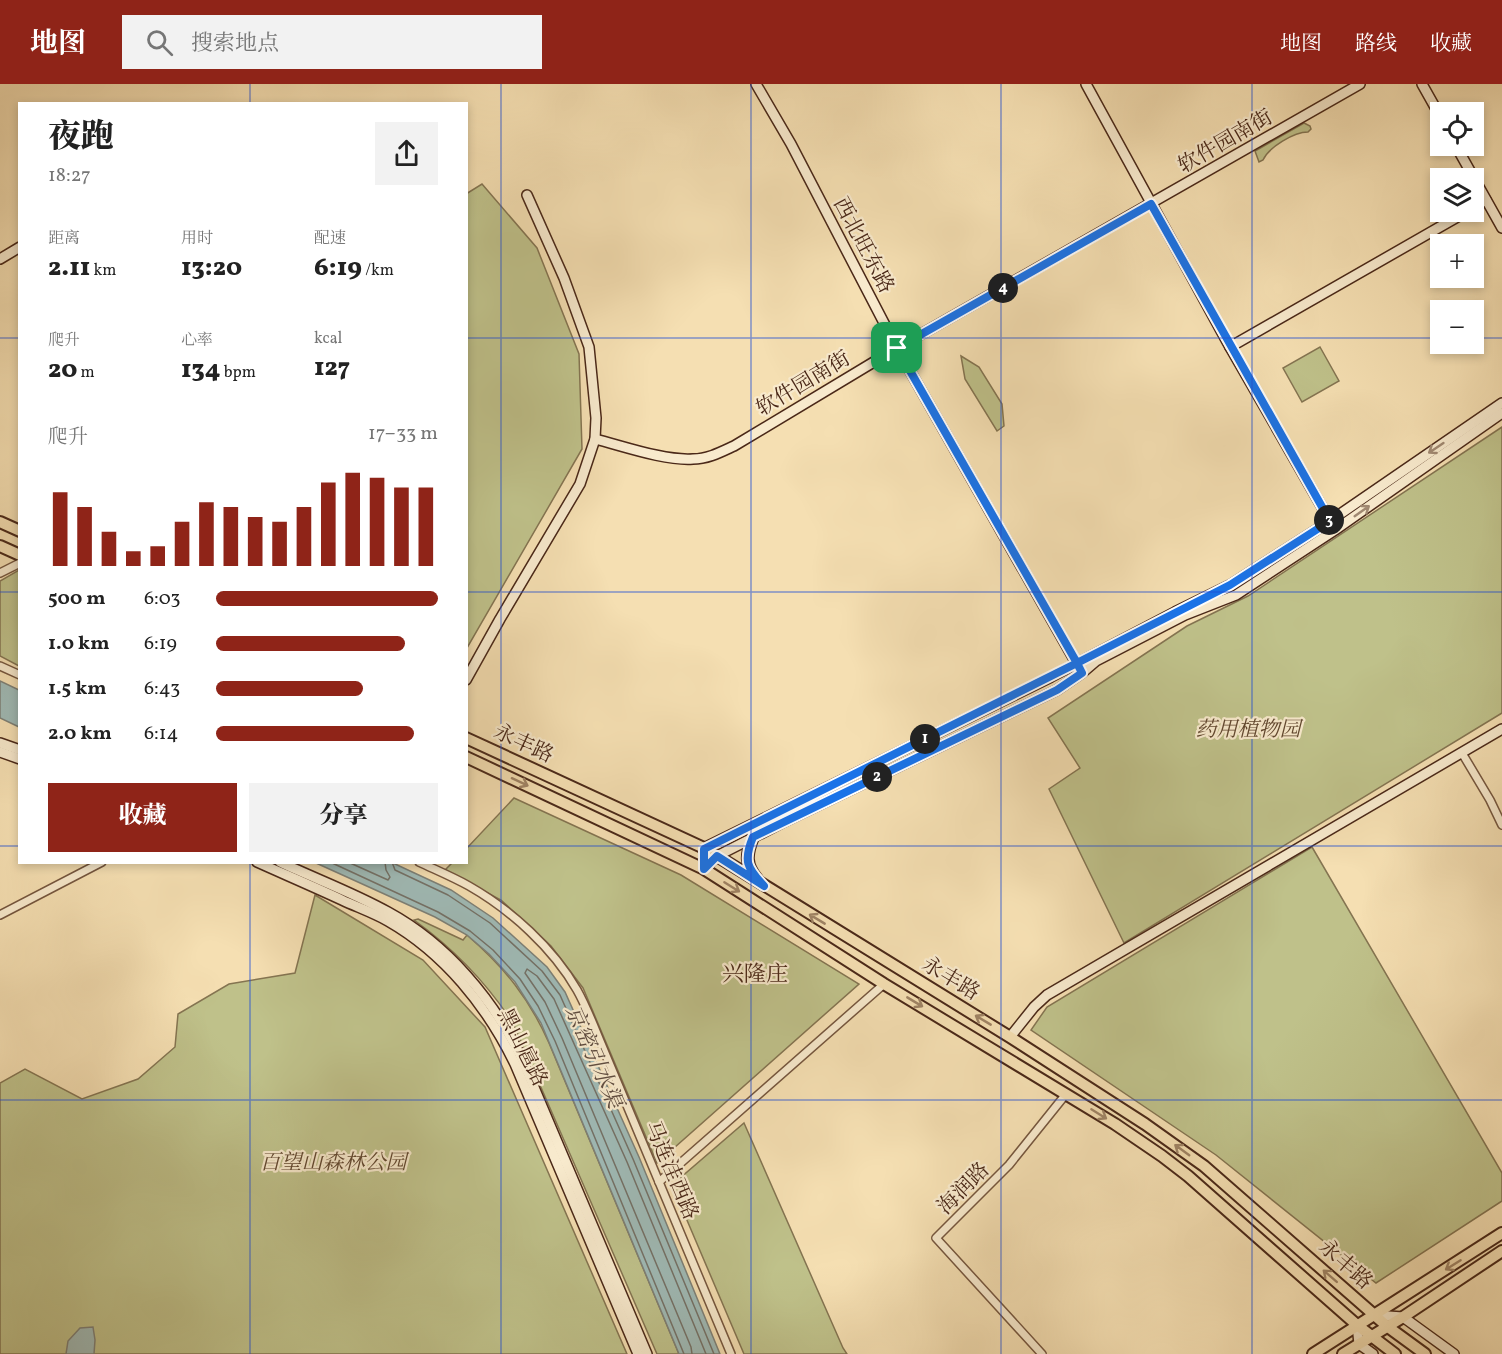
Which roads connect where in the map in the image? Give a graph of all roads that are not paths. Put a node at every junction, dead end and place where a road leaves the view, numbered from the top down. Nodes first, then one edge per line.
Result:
1 (756, 84) edge
2 (1086, 84) edge
3 (1360, 84) edge
4 (1422, 84) edge
5 (1432, 102) edge
6 (1462, 156) edge
7 (527, 195) dead end
8 (1486, 200) joint
9 (1151, 204) junction
10 (1449, 222) edge
11 (1502, 228) edge
12 (18, 249) edge
13 (0, 259) edge
14 (1230, 347) junction
15 (897, 348) junction
16 (1502, 403) edge
17 (1502, 413) edge
18 (595, 439) junction
19 (1330, 521) junction
20 (0, 522) edge
21 (18, 530) edge
22 (0, 546) edge
23 (18, 554) edge
24 (18, 564) edge
25 (0, 573) edge
26 (1077, 663) junction
27 (0, 666) edge
28 (1082, 673) junction
29 (18, 674) edge
30 (468, 676) edge
31 (1502, 729) edge
32 (468, 739) edge
33 (0, 743) edge
34 (18, 749) edge
35 (0, 752) edge
36 (1462, 753) junction
37 (18, 758) edge
38 (468, 758) edge
39 (1502, 825) edge
40 (753, 837) junction
41 (704, 849) junction
42 (717, 856) junction
43 (98, 864) edge
44 (261, 864) edge
45 (284, 864) edge
46 (423, 864) edge
47 (704, 869) junction
48 (764, 886) junction
49 (0, 915) edge
50 (884, 984) junction
51 (1010, 1037) junction
52 (1066, 1094) junction
53 (659, 1182) junction
54 (1502, 1233) edge
55 (1502, 1251) edge
56 (1374, 1315) junction
57 (1403, 1317) junction
58 (1357, 1325) junction
59 (1388, 1327) junction
60 (1371, 1336) junction
61 (1359, 1344) junction
62 (638, 1354) edge
63 (647, 1354) edge
64 (731, 1354) edge
65 (1042, 1354) edge
66 (1314, 1354) edge
67 (1343, 1354) edge
68 (1373, 1354) edge
69 (1395, 1354) edge
70 (1425, 1354) edge
71 (1454, 1354) edge

1 - 15 street, 西北旺东路
2 - 9 street
3 - 9 street, 软件园南街
4 - 5 street
6 - 8 street
7 - 18 street
8 - 11 street
9 - 14 street
9 - 15 street, 软件园南街
10 - 14 street
12 - 13 street
14 - 19 street
15 - 18 street, 软件园南街
15 - 26 street, 西北旺东路
16 -> 19 street
28 -> 17 street
18 - 30 street
19 - 26 street
20 - 21 main road
22 - 23 main road
24 - 25 street
26 - 28 street, 西北旺东路
26 - 41 street
27 - 29 street
28 - 40 street
31 - 36 street
32 - 41 main road, 永丰路
33 - 34 street
35 - 37 street
36 - 39 street
36 - 51 street
38 -> 47 main road, 永丰路
40 - 42 street
40 - 48 main road
41 - 42 main road, 永丰路
41 - 47 street
42 - 47 street
42 - 48 main road, 永丰路
43 - 49 street
44 - 62 street, 黑山扈路
45 - 63 street, 黑山扈路
46 - 53 street, 马连洼西路
47 -> 50 main road, 永丰路
51 -> 48 main road, 永丰路
50 -> 52 main road, 永丰路
50 - 53 street
56 -> 51 main road, 永丰路
52 -> 58 main road, 永丰路
52 - 65 street, 海润路
53 - 64 street, 马连洼西路
54 -> 56 main road
55 - 57 main road
56 - 57 street
56 - 58 main road
56 - 59 main road, 永丰路
57 - 59 main road
57 - 71 street
58 - 60 main road, 永丰路
58 - 61 street
58 - 66 main road
59 - 60 main road
59 - 70 main road, 永丰路
60 - 61 main road
60 - 69 main road, 永丰路
61 - 67 main road
61 - 68 street

